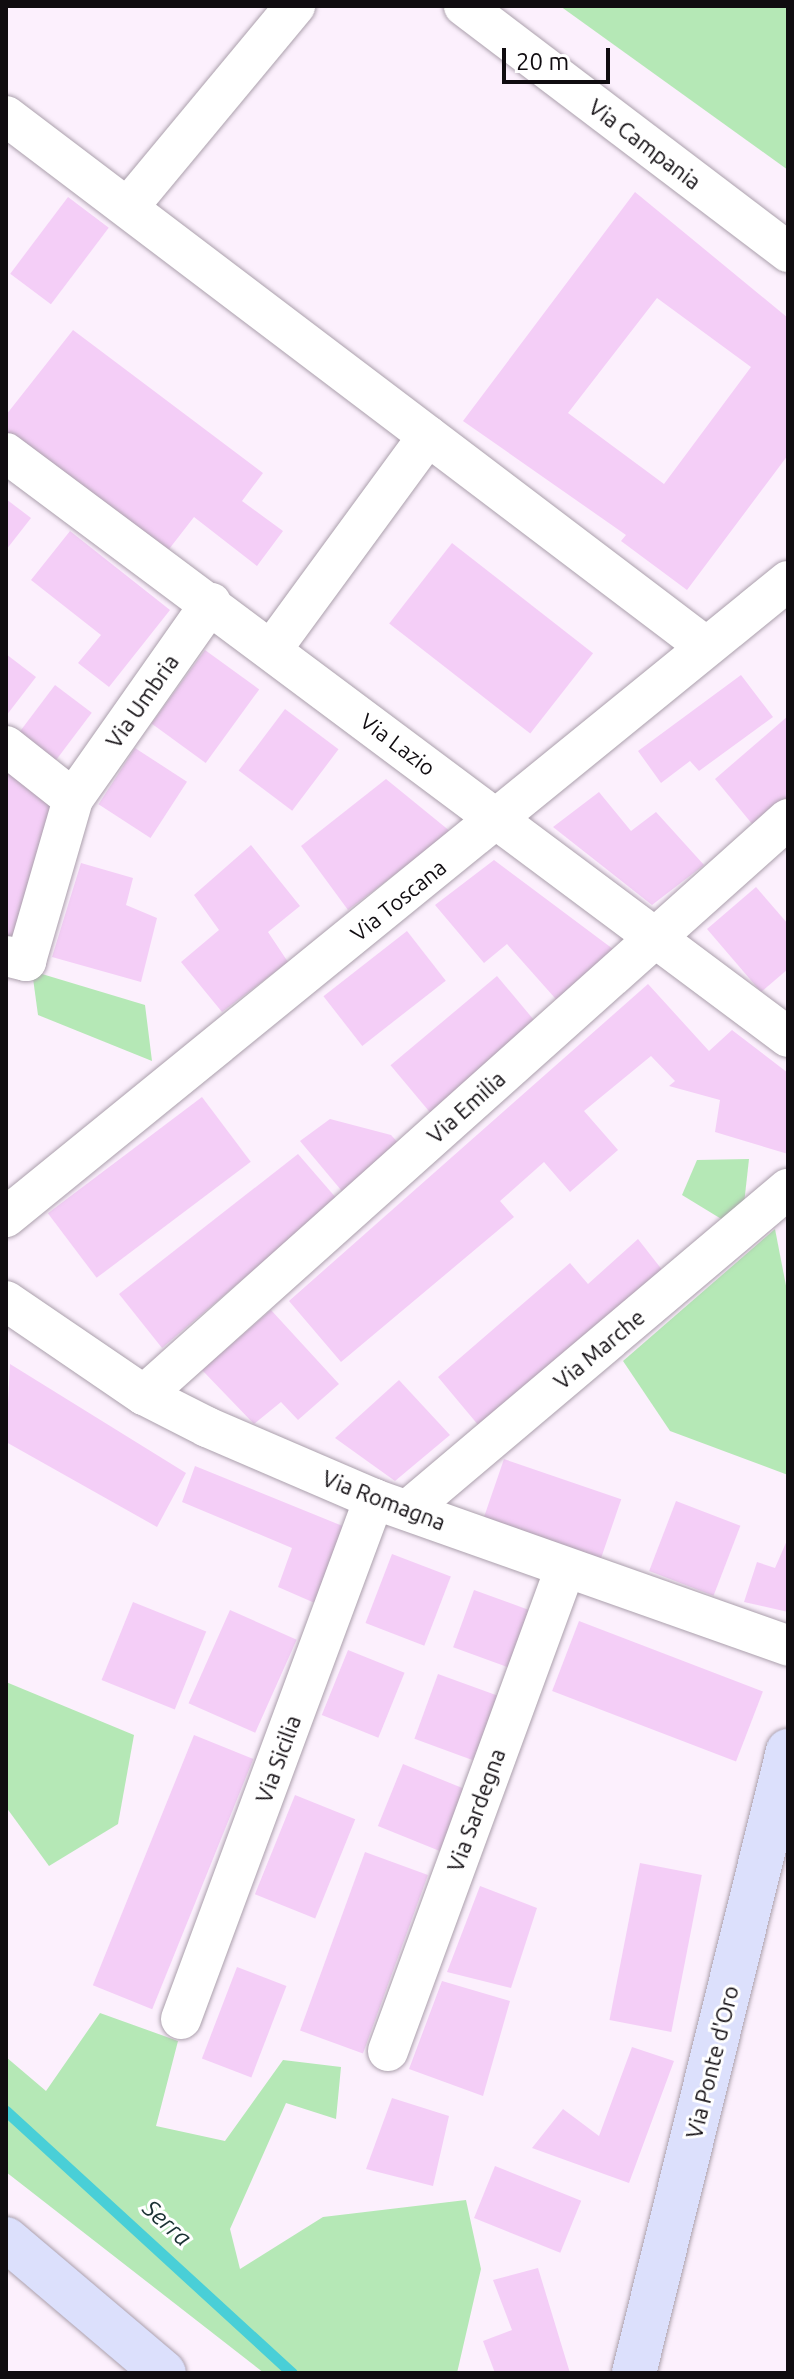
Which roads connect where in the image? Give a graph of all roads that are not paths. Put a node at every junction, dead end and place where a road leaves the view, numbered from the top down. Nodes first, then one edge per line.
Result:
1 (295, 6) edge
2 (464, 6) edge
3 (6, 116) edge
4 (129, 206) junction
5 (788, 252) edge
6 (428, 436) junction
7 (6, 453) edge
8 (788, 581) edge
9 (211, 603) junction
10 (705, 646) junction
11 (272, 649) junction
12 (6, 746) edge
13 (73, 799) junction
14 (788, 819) edge
15 (498, 820) junction
16 (654, 938) junction
17 (6, 956) edge
18 (788, 1037) edge
19 (788, 1189) edge
20 (6, 1217) edge
21 (6, 1301) edge
22 (144, 1395) junction
23 (392, 1504) junction
24 (565, 1569) junction
25 (788, 1646) edge
26 (788, 1751) edge
27 (181, 2019) dead end
28 (388, 2051) dead end
29 (6, 2239) edge
30 (164, 2373) edge
31 (634, 2373) edge

1 - 4 street
2 - 5 street, Via Campania
3 - 4 street
4 - 6 street
6 - 10 street
6 - 11 street
7 - 9 street, Via Lazio
8 - 10 street, Via Toscana
9 - 11 street, Via Lazio
9 - 13 street, Via Umbria
10 - 15 street, Via Toscana
11 - 15 street, Via Lazio
12 - 13 street
13 - 17 street, Via Umbria
14 - 16 street, Via Emilia
15 - 16 street, Via Lazio
15 - 20 street, Via Toscana
16 - 18 street, Via Lazio
16 - 22 street, Via Emilia
19 - 23 street, Via Marche
21 - 22 street, Via Romagna
22 - 23 street, Via Romagna
23 - 24 street, Via Romagna
23 - 27 street, Via Sicilia
24 - 25 street, Via Romagna
24 - 28 street, Via Sardegna
26 - 31 main road, Via Ponte d'Oro
29 - 30 main road

